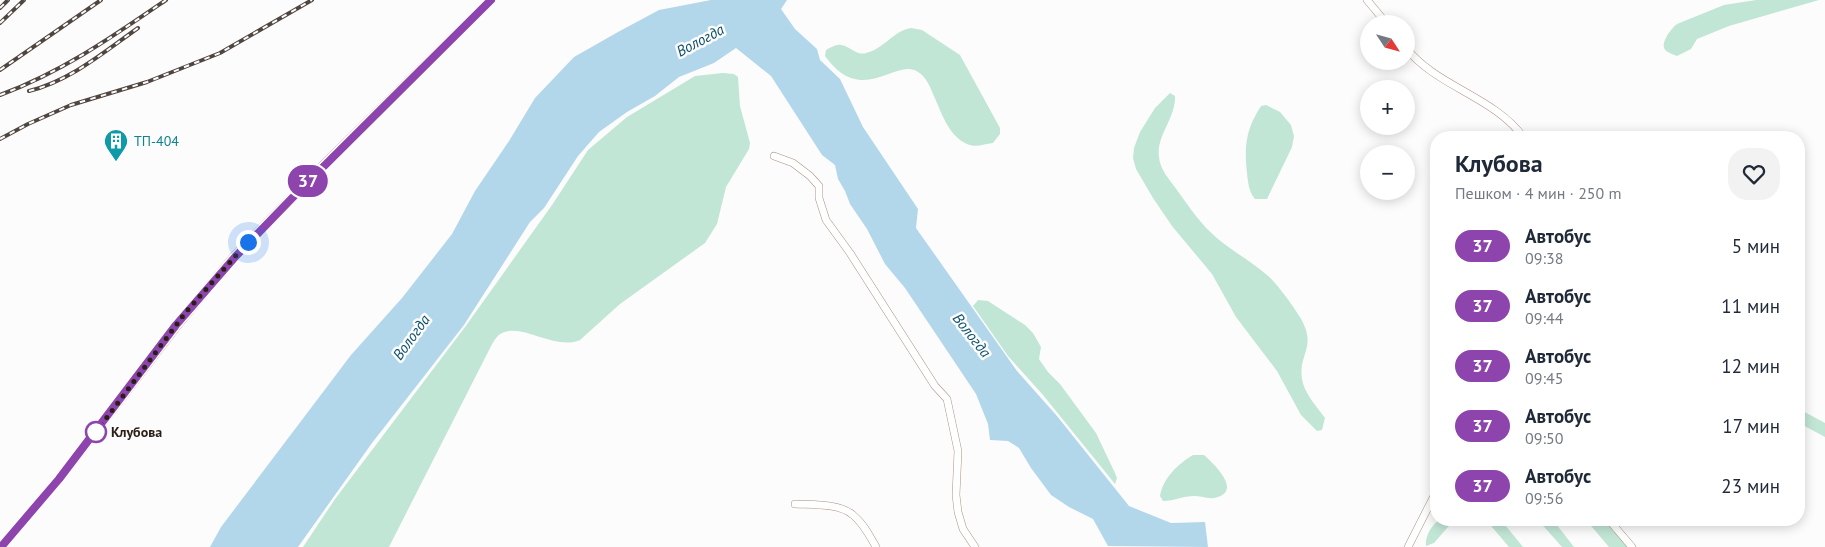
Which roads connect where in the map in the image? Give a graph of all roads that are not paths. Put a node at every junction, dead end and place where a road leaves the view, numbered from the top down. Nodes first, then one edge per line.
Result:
1 (491, 0) edge
2 (1367, 0) edge
3 (1380, 15) edge
4 (1415, 57) edge
5 (1519, 131) edge
6 (774, 156) dead end
7 (795, 504) dead end
8 (1430, 504) edge
9 (1614, 526) edge
10 (1, 547) edge
11 (876, 547) edge
12 (975, 547) edge
13 (1408, 547) edge
14 (1632, 547) edge

1 - 10 main road
2 - 3 street
4 - 5 street
6 - 12 street
7 - 11 street
8 - 13 street
9 - 14 street

